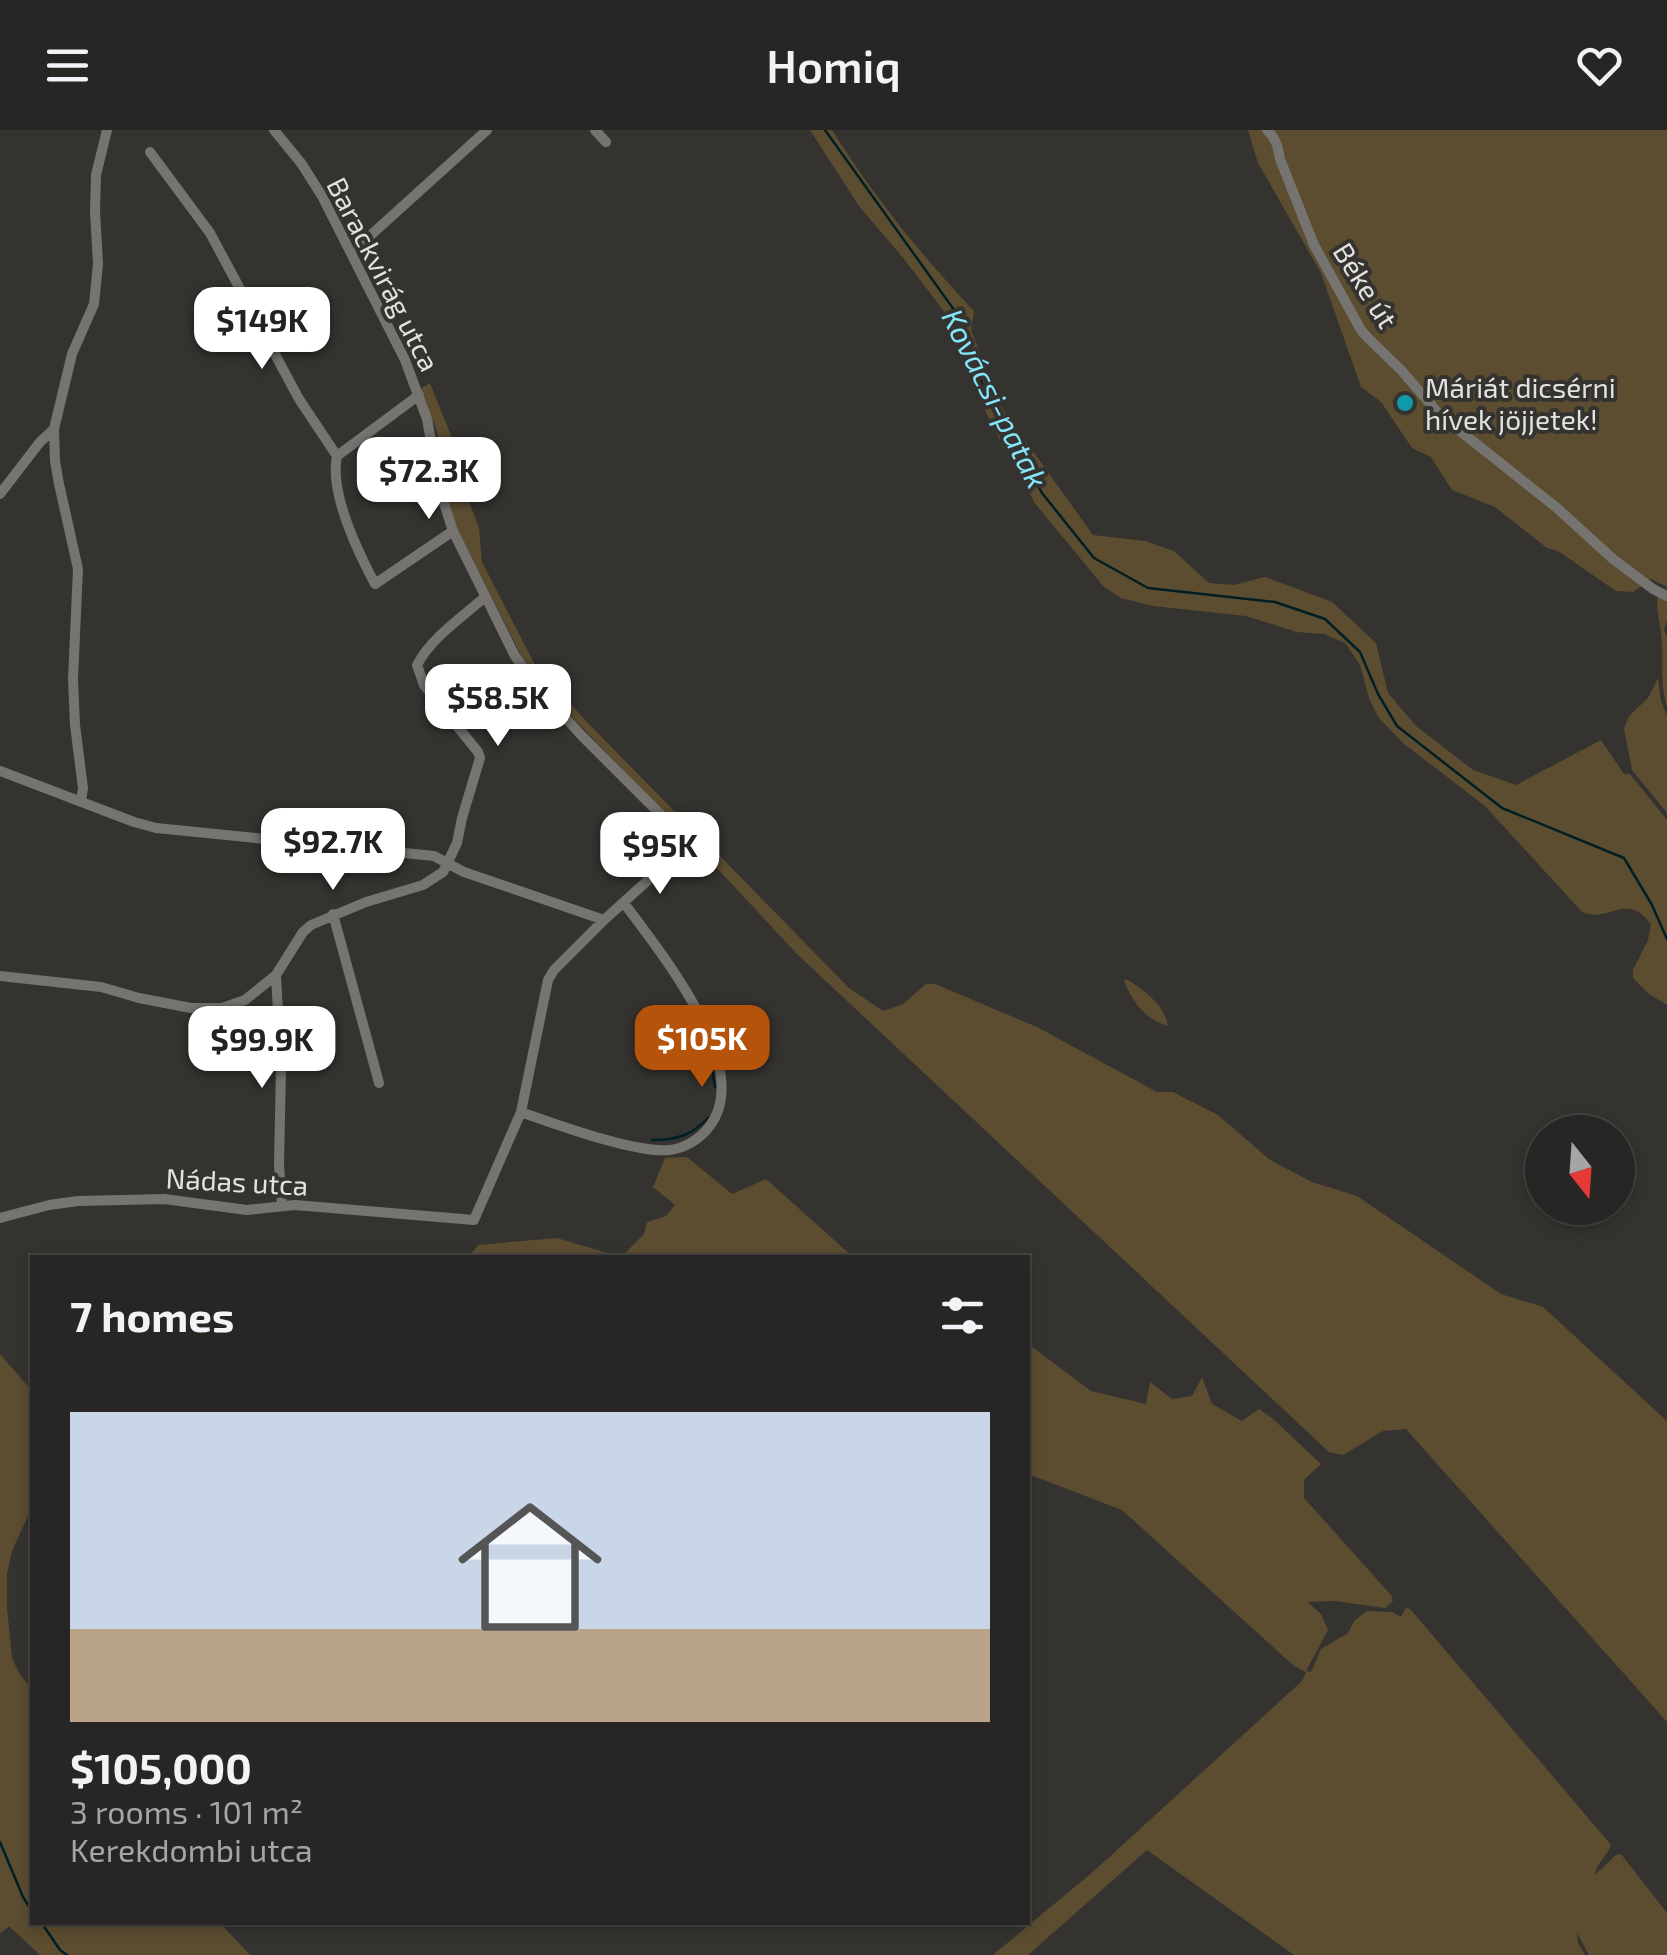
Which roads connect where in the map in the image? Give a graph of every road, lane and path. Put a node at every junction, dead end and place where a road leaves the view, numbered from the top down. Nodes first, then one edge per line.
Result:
1 (107, 130) edge
2 (274, 130) edge
3 (487, 130) edge
4 (594, 130) edge
5 (1267, 130) edge
6 (606, 142) dead end
7 (150, 152) dead end
8 (351, 252) junction
9 (419, 395) junction
10 (54, 429) junction
11 (337, 456) junction
12 (0, 494) edge
13 (453, 531) junction
14 (1667, 596) edge
15 (484, 597) junction
16 (0, 771) edge
17 (81, 801) junction
18 (448, 865) junction
19 (624, 902) junction
20 (333, 914) junction
21 (604, 920) junction
22 (276, 975) junction
23 (0, 976) edge
24 (379, 1084) dead end
25 (521, 1112) junction
26 (282, 1204) junction
27 (0, 1218) edge

1 - 10 street
2 - 8 street, Barackvirág utca
3 - 8 street
4 - 6 street
5 - 14 street, Béke út
7 - 11 street
8 - 9 street, Barackvirág utca
9 - 11 street
9 - 13 street, Barackvirág utca
10 - 12 street
10 - 17 street
11 - 13 street
13 - 15 street, Barackvirág utca
15 - 18 street
15 - 19 street, Barackvirág utca
16 - 17 street
17 - 18 street
18 - 20 street
18 - 21 street
19 - 21 street
19 - 25 street
20 - 22 street
20 - 24 street
21 - 25 street
22 - 23 street
22 - 26 street
25 - 26 street, Nádas utca
26 - 27 street, Nádas utca

